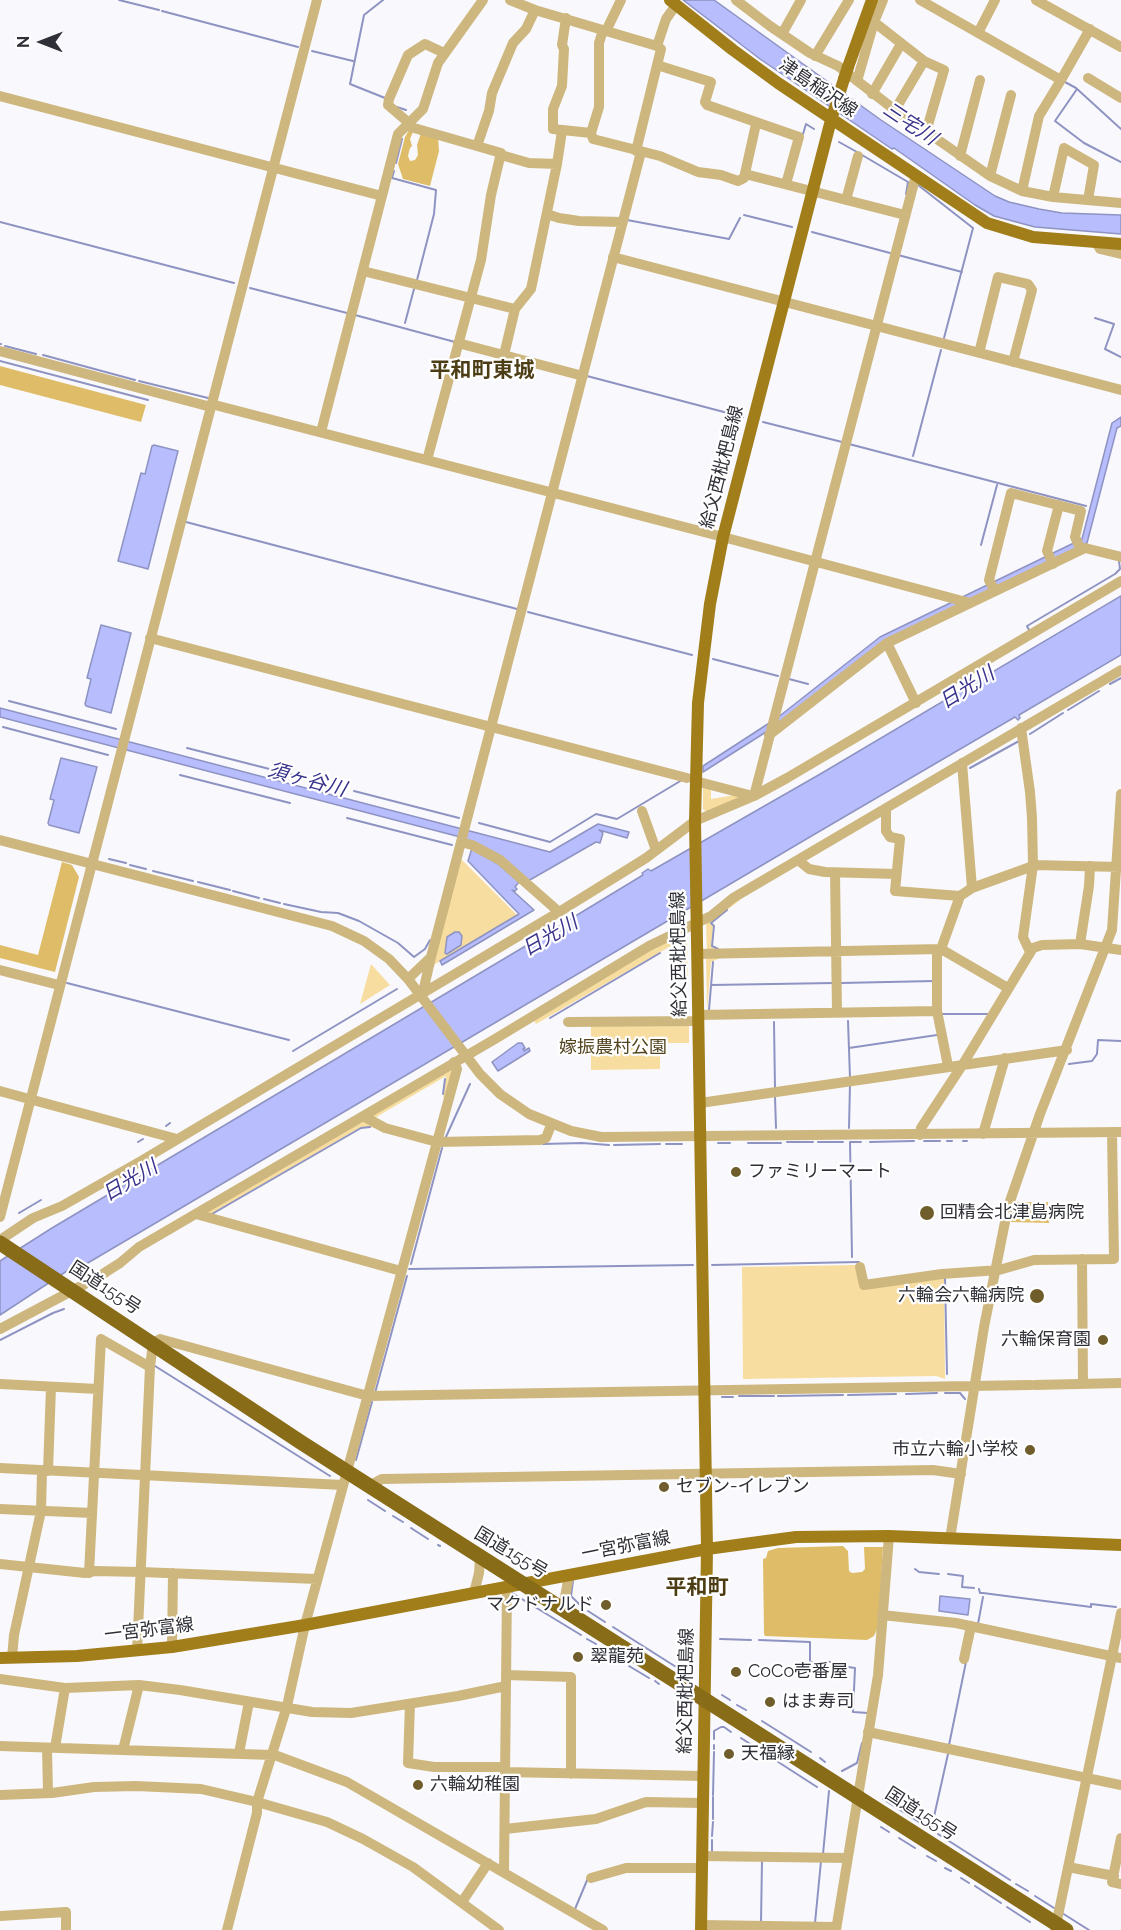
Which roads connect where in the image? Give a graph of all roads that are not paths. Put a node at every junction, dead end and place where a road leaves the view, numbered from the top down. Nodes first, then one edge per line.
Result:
1 (317, 0) edge
2 (483, 0) edge
3 (510, 0) edge
4 (621, 0) edge
5 (801, 0) edge
6 (849, 0) edge
7 (872, 0) edge
8 (883, 0) edge
9 (920, 0) edge
10 (995, 0) edge
11 (1036, 0) edge
12 (1062, 0) edge
13 (673, 2) edge
14 (743, 2) edge
15 (535, 10) junction
16 (1055, 11) junction
17 (566, 18) junction
18 (874, 22) junction
19 (1090, 28) junction
20 (604, 30) junction
21 (978, 33) junction
22 (782, 34) junction
23 (901, 44) junction
24 (657, 46) junction
25 (1121, 46) edge
26 (444, 54) junction
27 (815, 56) junction
28 (924, 61) junction
29 (657, 64) junction
30 (848, 77) junction
31 (1088, 78) dead end
32 (980, 80) dead end
33 (1061, 80) junction
34 (872, 94) junction
35 (1011, 95) dead end
36 (0, 96) edge
37 (1121, 98) edge
38 (895, 111) junction
39 (832, 117) junction
40 (408, 124) junction
41 (756, 124) junction
42 (562, 131) junction
43 (926, 132) junction
44 (591, 133) junction
45 (477, 146) junction
46 (638, 152) junction
47 (501, 155) junction
48 (858, 156) dead end
49 (960, 156) junction
50 (557, 164) junction
51 (273, 167) junction
52 (745, 174) junction
53 (916, 175) junction
54 (990, 176) junction
55 (786, 184) junction
56 (813, 191) junction
57 (1022, 191) junction
58 (382, 196) junction
59 (1053, 197) junction
60 (846, 200) junction
61 (1088, 200) junction
62 (1121, 203) edge
63 (548, 213) junction
64 (905, 215) junction
65 (623, 222) junction
66 (1096, 242) junction
67 (1121, 244) edge
68 (1121, 254) edge
69 (613, 257) junction
70 (363, 271) junction
71 (470, 298) junction
72 (784, 302) junction
73 (514, 309) junction
74 (876, 326) junction
75 (458, 343) junction
76 (0, 351) edge
77 (979, 353) junction
78 (504, 355) junction
79 (1013, 362) junction
80 (583, 376) junction
81 (1121, 390) edge
82 (211, 405) junction
83 (321, 432) junction
84 (427, 460) junction
85 (552, 493) junction
86 (1059, 505) junction
87 (723, 537) junction
88 (1079, 546) junction
89 (1121, 557) edge
90 (1051, 559) junction
91 (814, 561) junction
92 (1121, 581) edge
93 (993, 587) junction
94 (969, 603) junction
95 (150, 638) junction
96 (887, 643) junction
97 (1121, 670) edge
98 (916, 703) junction
99 (491, 727) junction
100 (1021, 728) junction
101 (769, 733) junction
102 (962, 763) junction
103 (685, 778) dead end
104 (703, 783) dead end
105 (1121, 794) edge
106 (754, 796) junction
107 (885, 808) junction
108 (642, 811) dead end
109 (694, 821) junction
110 (0, 840) edge
111 (461, 841) junction
112 (656, 850) junction
113 (798, 860) junction
114 (91, 863) junction
115 (1033, 866) junction
116 (1090, 866) junction
117 (1119, 867) edge
118 (834, 873) junction
119 (896, 874) junction
120 (972, 888) junction
121 (960, 896) junction
122 (559, 912) junction
123 (697, 919) junction
124 (1080, 944) junction
125 (1105, 949) junction
126 (939, 950) junction
127 (1121, 950) edge
128 (836, 951) junction
129 (1030, 952) junction
130 (697, 954) junction
131 (431, 957) junction
132 (0, 970) edge
133 (408, 978) junction
134 (59, 985) junction
135 (1008, 988) junction
136 (422, 995) junction
137 (937, 1011) junction
138 (837, 1012) junction
139 (698, 1018) junction
140 (568, 1022) dead end
141 (1067, 1050) junction
142 (464, 1053) junction
143 (1005, 1058) junction
144 (454, 1062) junction
145 (963, 1064) junction
146 (948, 1066) junction
147 (0, 1092) edge
148 (30, 1100) junction
149 (700, 1103) junction
150 (363, 1116) junction
151 (551, 1125) junction
152 (1116, 1132) edge
153 (983, 1134) junction
154 (1034, 1134) junction
155 (920, 1135) junction
156 (700, 1137) junction
157 (177, 1139) junction
158 (437, 1142) junction
159 (196, 1214) junction
160 (0, 1217) edge
161 (1, 1243) edge
162 (1082, 1259) junction
163 (1118, 1259) edge
164 (860, 1267) dead end
165 (996, 1269) junction
166 (401, 1271) junction
167 (70, 1289) junction
168 (0, 1329) edge
169 (156, 1342) junction
170 (150, 1367) junction
171 (1121, 1383) edge
172 (0, 1384) edge
173 (1083, 1384) junction
174 (976, 1386) junction
175 (51, 1387) junction
176 (98, 1389) junction
177 (705, 1391) junction
178 (368, 1396) junction
179 (0, 1468) edge
180 (45, 1471) junction
181 (94, 1473) junction
182 (707, 1474) junction
183 (961, 1474) junction
184 (145, 1475) junction
185 (345, 1478) junction
186 (369, 1486) junction
187 (0, 1509) edge
188 (40, 1511) junction
189 (92, 1513) junction
190 (889, 1536) junction
191 (950, 1539) junction
192 (1121, 1545) edge
193 (707, 1549) junction
194 (480, 1557) junction
195 (0, 1566) edge
196 (28, 1568) junction
197 (141, 1572) junction
198 (89, 1573) junction
199 (173, 1573) junction
200 (569, 1575) junction
201 (317, 1579) junction
202 (525, 1583) junction
203 (507, 1587) junction
204 (474, 1593) junction
205 (563, 1608) junction
206 (1121, 1613) edge
207 (882, 1615) junction
208 (305, 1624) junction
209 (971, 1626) junction
210 (172, 1647) junction
211 (137, 1651) junction
212 (1116, 1657) edge
213 (6, 1658) edge
214 (964, 1659) dead end
215 (0, 1679) edge
216 (506, 1680) junction
217 (139, 1685) junction
218 (65, 1688) junction
219 (704, 1698) junction
220 (249, 1702) junction
221 (410, 1704) junction
222 (287, 1706) junction
223 (868, 1732) junction
224 (0, 1746) edge
225 (51, 1748) junction
226 (123, 1750) junction
227 (239, 1754) junction
228 (272, 1754) junction
229 (505, 1770) junction
230 (570, 1774) junction
231 (703, 1776) junction
232 (1086, 1778) junction
233 (1121, 1785) edge
234 (48, 1793) junction
235 (0, 1795) edge
236 (857, 1797) junction
237 (257, 1802) junction
238 (702, 1803) junction
239 (504, 1829) junction
240 (1121, 1838) edge
241 (847, 1858) junction
242 (701, 1862) junction
243 (488, 1863) junction
244 (1068, 1867) junction
245 (504, 1872) junction
246 (591, 1878) dead end
247 (1117, 1880) edge
248 (462, 1902) junction
249 (0, 1916) edge
250 (701, 1928) edge
251 (1059, 1928) edge
252 (836, 1929) edge
253 (66, 1930) edge
254 (227, 1930) edge
255 (499, 1930) edge
256 (603, 1930) edge

1 - 51 street
2 - 26 street
3 - 15 street
4 - 20 street
5 - 22 street
6 - 27 street
7 - 30 main road, 給父西枇杷島線
8 - 18 street
9 - 21 street
10 - 21 street
11 - 16 street
12 - 16 street
13 - 24 street
13 - 39 main road, 津島稲沢線
14 - 22 street
15 - 17 street
15 - 45 street
16 - 19 street
17 - 20 street
17 - 42 street
18 - 23 street
18 - 30 street
19 - 25 street
19 - 33 street
20 - 24 street
20 - 44 street
21 - 33 street
22 - 27 street
23 - 28 street
23 - 34 street
24 - 29 street
26 - 40 street
26 - 40 street
27 - 30 street
28 - 38 street
28 - 43 street
29 - 41 street
29 - 46 street
30 - 34 street
30 - 39 main road, 給父西枇杷島線
31 - 37 street
32 - 49 street
33 - 57 street
34 - 38 street
35 - 54 street
36 - 51 street
38 - 43 street
39 - 53 main road, 津島稲沢線
39 - 56 main road, 給父西枇杷島線
40 - 45 street
40 - 58 street
41 - 52 street
41 - 55 street
42 - 44 street
42 - 50 street
43 - 49 street
44 - 46 street
45 - 47 street
46 - 52 street
46 - 65 street
47 - 50 street
47 - 71 street
48 - 60 street
49 - 54 street
50 - 63 street
51 - 58 street
51 - 82 street
52 - 55 street
53 - 64 street
53 - 66 main road, 津島稲沢線
54 - 57 street
55 - 56 street
56 - 60 street
56 - 72 main road, 給父西枇杷島線
57 - 59 street
58 - 70 street
59 - 61 street
59 - 61 street
60 - 64 street
61 - 62 street
63 - 65 street
63 - 73 street
64 - 74 street
65 - 69 street
66 - 67 main road, 津島稲沢線
66 - 68 street
69 - 72 street
69 - 80 street
70 - 71 street
70 - 83 street
71 - 73 street
71 - 75 street
72 - 74 street
72 - 87 main road, 給父西枇杷島線
73 - 78 street
74 - 77 street
74 - 91 street
75 - 78 street
75 - 84 street
76 - 82 street
77 - 79 street
77 - 79 street
78 - 80 street
79 - 81 street
80 - 85 street
82 - 83 street
82 - 95 street
83 - 84 street
84 - 85 street
85 - 87 street
85 - 99 street
86 - 88 street
86 - 90 street
86 - 93 street
87 - 91 street
87 - 109 main road, 給父西枇杷島線
88 - 89 street
88 - 90 street
90 - 93 street
91 - 94 street
91 - 101 street
92 - 98 street
93 - 94 street
94 - 96 street
95 - 99 street
95 - 114 street
96 - 98 street
96 - 101 street
97 - 100 street
98 - 106 street
99 - 103 street
99 - 111 street
100 - 102 street
100 - 115 street
101 - 106 street
102 - 107 street
102 - 120 street
104 - 106 street
105 - 117 street
106 - 109 street
107 - 113 street
107 - 119 street
108 - 112 street
109 - 112 street
109 - 123 main road, 給父西枇杷島線
110 - 114 street
111 - 122 street
111 - 131 street
112 - 122 street
113 - 118 street
113 - 123 street
114 - 133 street
114 - 134 street
115 - 116 street
115 - 120 street
115 - 129 street
116 - 117 street
116 - 124 street
117 - 125 street
118 - 119 street
118 - 128 street
119 - 121 street
120 - 121 street
121 - 126 street
122 - 136 street
123 - 130 main road, 給父西枇杷島線
123 - 142 street
124 - 125 street
124 - 129 street
125 - 127 street
125 - 141 street
126 - 128 street
126 - 135 street
126 - 137 street
128 - 130 street
128 - 138 street
129 - 135 street
130 - 139 main road, 給父西枇杷島線
131 - 133 street
131 - 136 street
132 - 134 street
133 - 136 street
134 - 148 street
135 - 145 street
136 - 142 street
136 - 157 street
137 - 138 street
137 - 146 street
138 - 139 street
139 - 140 street
139 - 149 main road, 給父西枇杷島線
141 - 143 street
141 - 154 street
142 - 144 street
142 - 151 street
143 - 145 street
143 - 153 street
144 - 150 street
144 - 158 street
145 - 146 street
145 - 155 street
146 - 149 street
147 - 148 street
148 - 157 street
148 - 160 street
149 - 156 main road, 給父西枇杷島線
150 - 158 street
150 - 159 street
151 - 156 street
151 - 158 street
152 - 154 street
152 - 163 street
153 - 154 street
153 - 155 street
154 - 165 street
155 - 156 street
156 - 177 main road, 給父西枇杷島線
157 - 161 street
158 - 166 street
159 - 166 street
159 - 167 street
161 - 167 highway, 国道155号
162 - 163 street
162 - 165 street
162 - 173 street
164 - 165 street
165 - 174 street
166 - 178 street
167 - 168 street
167 - 169 highway, 国道155号
169 - 170 street
169 - 178 street
169 - 185 highway, 国道155号
170 - 176 street
170 - 184 street
171 - 173 street
172 - 175 street
173 - 174 street
174 - 177 street
174 - 183 street
175 - 176 street
175 - 180 street
176 - 181 street
177 - 178 street
177 - 182 main road, 給父西枇杷島線
178 - 185 street
179 - 180 street
180 - 181 street
180 - 188 street
181 - 184 street
181 - 189 street
182 - 183 street
182 - 186 street
182 - 193 main road, 給父西枇杷島線
183 - 191 street
184 - 185 street
184 - 197 street
185 - 186 highway, 国道155号
185 - 201 street
186 - 194 highway, 国道155号
187 - 188 street
188 - 189 street
188 - 196 street
189 - 198 street
190 - 191 main road, 一宮弥富線
190 - 193 main road, 一宮弥富線
190 - 207 street
191 - 192 main road, 一宮弥富線
193 - 200 main road, 一宮弥富線
193 - 219 main road, 給父西枇杷島線
194 - 202 highway, 国道155号
194 - 204 street
195 - 196 street
196 - 198 street
196 - 213 street
197 - 198 street
197 - 199 street
197 - 211 street
199 - 201 street
199 - 210 street
200 - 202 main road, 一宮弥富線
200 - 205 street
201 - 208 street
202 - 203 main road, 一宮弥富線
202 - 205 highway, 国道155号
203 - 204 main road, 一宮弥富線
203 - 216 street
204 - 208 main road, 一宮弥富線
205 - 219 highway, 国道155号
206 - 212 street
207 - 209 street
207 - 223 street
208 - 210 main road, 一宮弥富線
208 - 222 street
209 - 212 street
209 - 214 street
210 - 211 main road, 一宮弥富線
211 - 213 main road, 一宮弥富線
212 - 232 street
215 - 218 street
216 - 221 street
216 - 229 street
216 - 230 street
217 - 218 street
217 - 220 street
217 - 226 street
218 - 225 street
219 - 231 main road, 給父西枇杷島線
219 - 236 highway, 国道155号
220 - 222 street
220 - 227 street
221 - 222 street
221 - 229 street
222 - 228 street
223 - 232 street
223 - 236 street
224 - 225 street
225 - 226 street
225 - 234 street
226 - 227 street
227 - 228 street
228 - 237 street
228 - 243 street
229 - 230 street
229 - 239 street
230 - 231 street
231 - 238 main road, 給父西枇杷島線
232 - 233 street
232 - 244 street
234 - 235 street
234 - 237 street
236 - 241 street
236 - 251 highway, 国道155号
237 - 248 street
237 - 254 street
238 - 239 street
238 - 242 main road, 給父西枇杷島線
239 - 245 street
240 - 247 street
241 - 242 street
241 - 252 street
242 - 246 street
242 - 250 main road, 給父西枇杷島線
243 - 245 street
243 - 248 street
244 - 247 street
244 - 251 street
245 - 256 street
248 - 255 street
249 - 253 street
250 - 252 street

